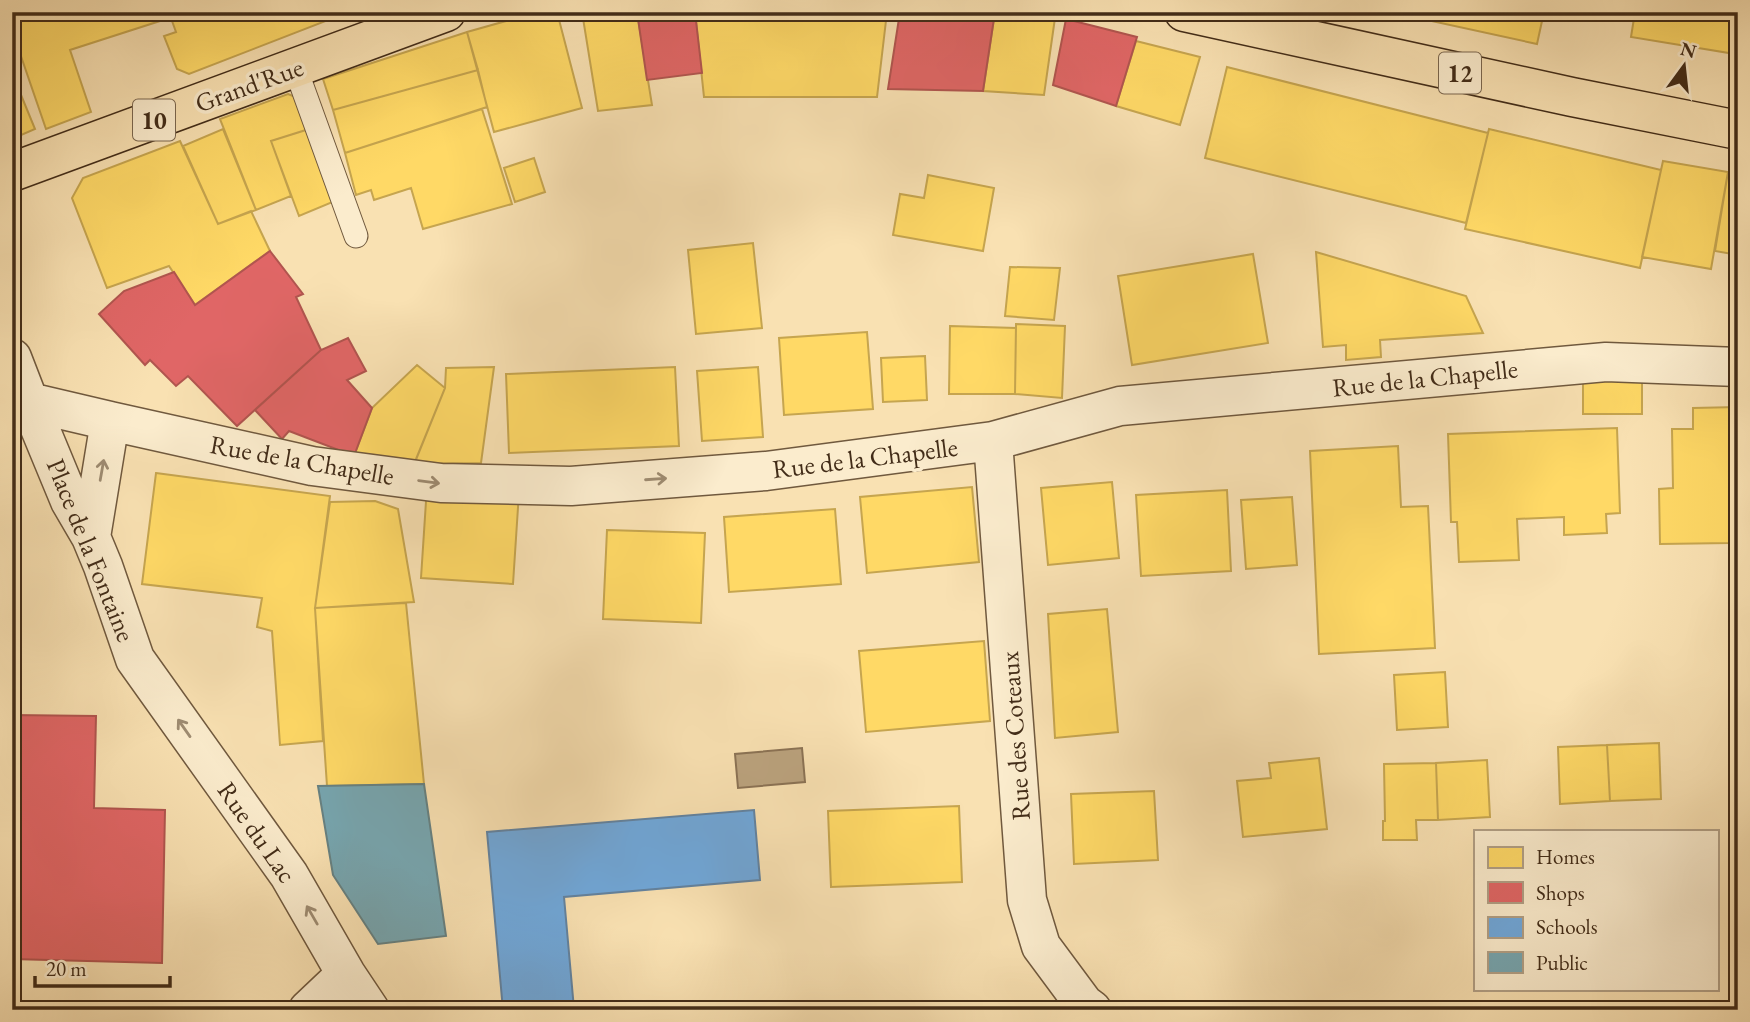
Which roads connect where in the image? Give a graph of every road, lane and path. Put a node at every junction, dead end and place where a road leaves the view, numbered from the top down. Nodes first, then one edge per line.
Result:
1 (446, 12) edge
2 (1184, 12) edge
3 (295, 67) junction
4 (1738, 130) edge
5 (12, 172) edge
6 (356, 236) dead end
7 (12, 358) edge
8 (1738, 367) edge
9 (29, 402) junction
10 (110, 421) junction
11 (993, 441) junction
12 (91, 537) junction
13 (135, 659) joint
14 (346, 974) junction
15 (308, 1010) edge
16 (370, 1010) edge
17 (1092, 1010) edge

1 - 3 main road, Grand'Rue / 10
2 - 4 main road, 12
3 - 5 main road, Grand'Rue / 10
3 - 6 lane
7 - 9 street
8 - 11 street, Rue de la Chapelle
9 - 10 street
9 - 12 street, Place de la Fontaine
10 -> 11 street, Rue de la Chapelle
12 -> 10 street
11 - 17 street, Rue des Coteaux
12 - 13 street, Place de la Fontaine
14 -> 13 street, Rue du Lac
14 - 15 street
14 - 16 street, Rue du Lac

